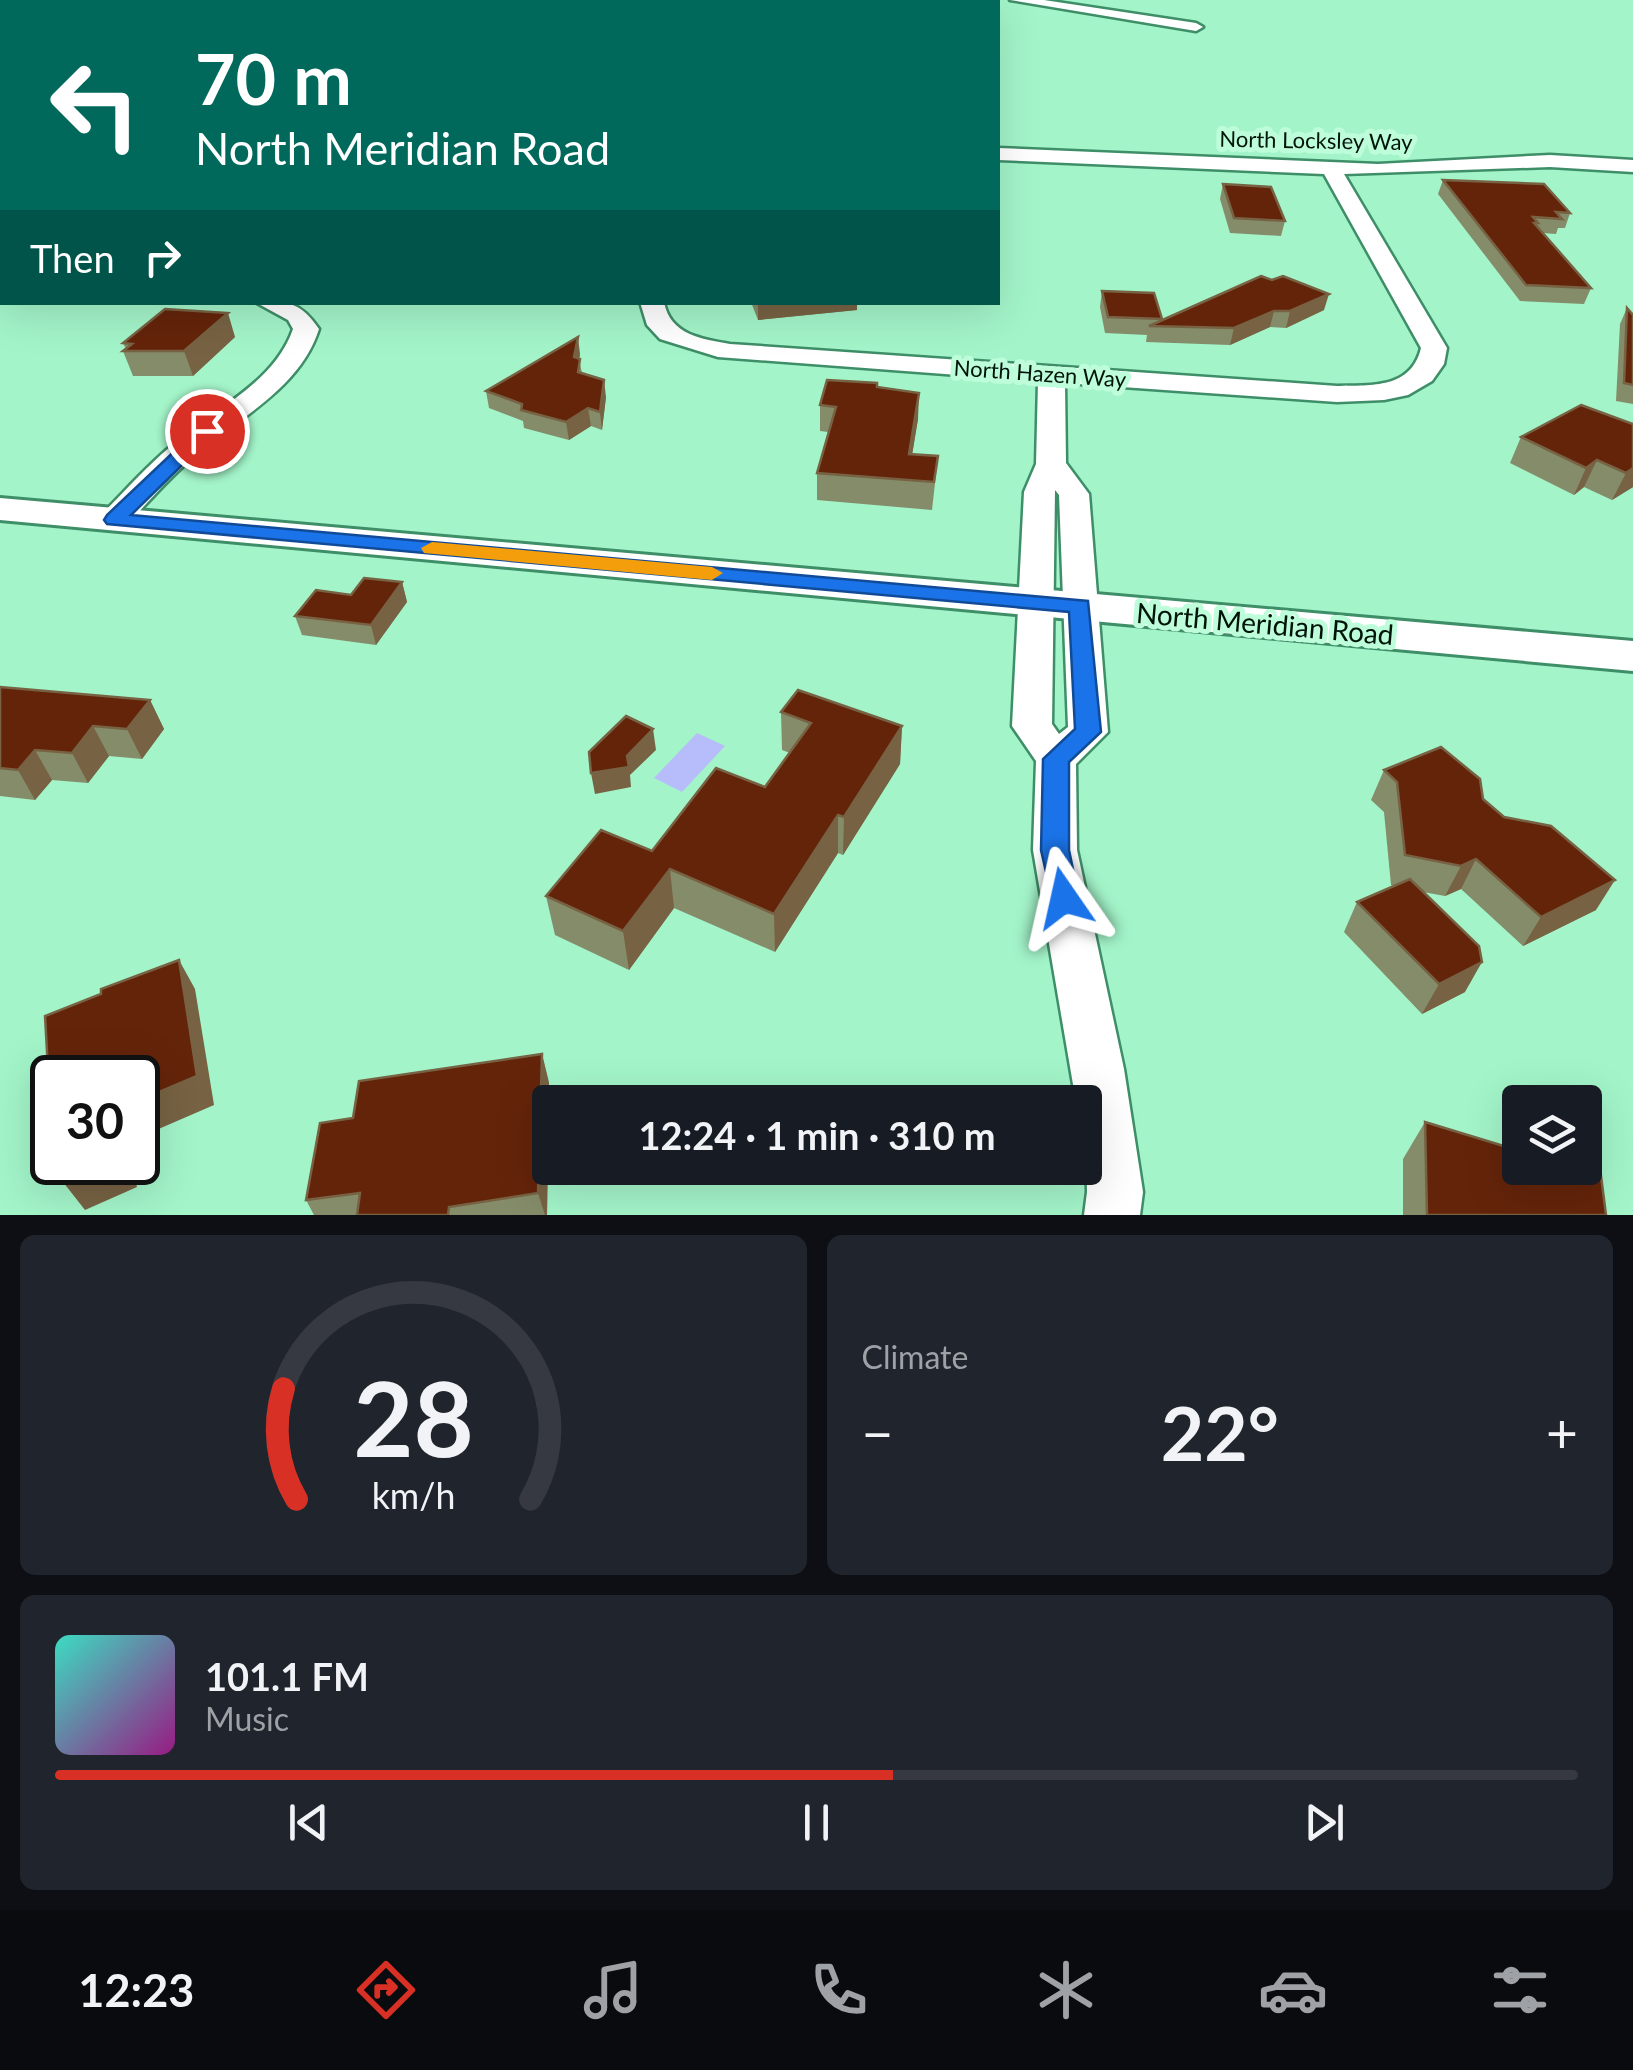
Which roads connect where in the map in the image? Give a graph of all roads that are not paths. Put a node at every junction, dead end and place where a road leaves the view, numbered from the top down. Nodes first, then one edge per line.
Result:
1 (1017, 0) edge
2 (1196, 27) dead end
3 (1000, 154) edge
4 (1633, 166) edge
5 (1331, 169) junction
6 (273, 305) edge
7 (652, 305) edge
8 (1051, 373) junction
9 (1052, 464) junction
10 (0, 510) edge
11 (114, 520) junction
12 (1036, 602) junction
13 (1080, 606) junction
14 (1633, 656) edge
15 (1056, 759) junction
16 (1112, 1215) edge

1 - 2 street
3 - 5 street, North Locksley Way
4 - 5 street, North Locksley Way
5 - 8 street, North Hazen Way
6 - 11 street
7 - 8 street, North Hazen Way
8 - 9 street
9 - 12 street
9 - 13 street
10 - 11 street, North Meridian Road
11 - 12 street, North Meridian Road
12 - 13 street, North Meridian Road
12 - 15 street
13 - 14 street, North Meridian Road
13 - 15 street
15 - 16 street

